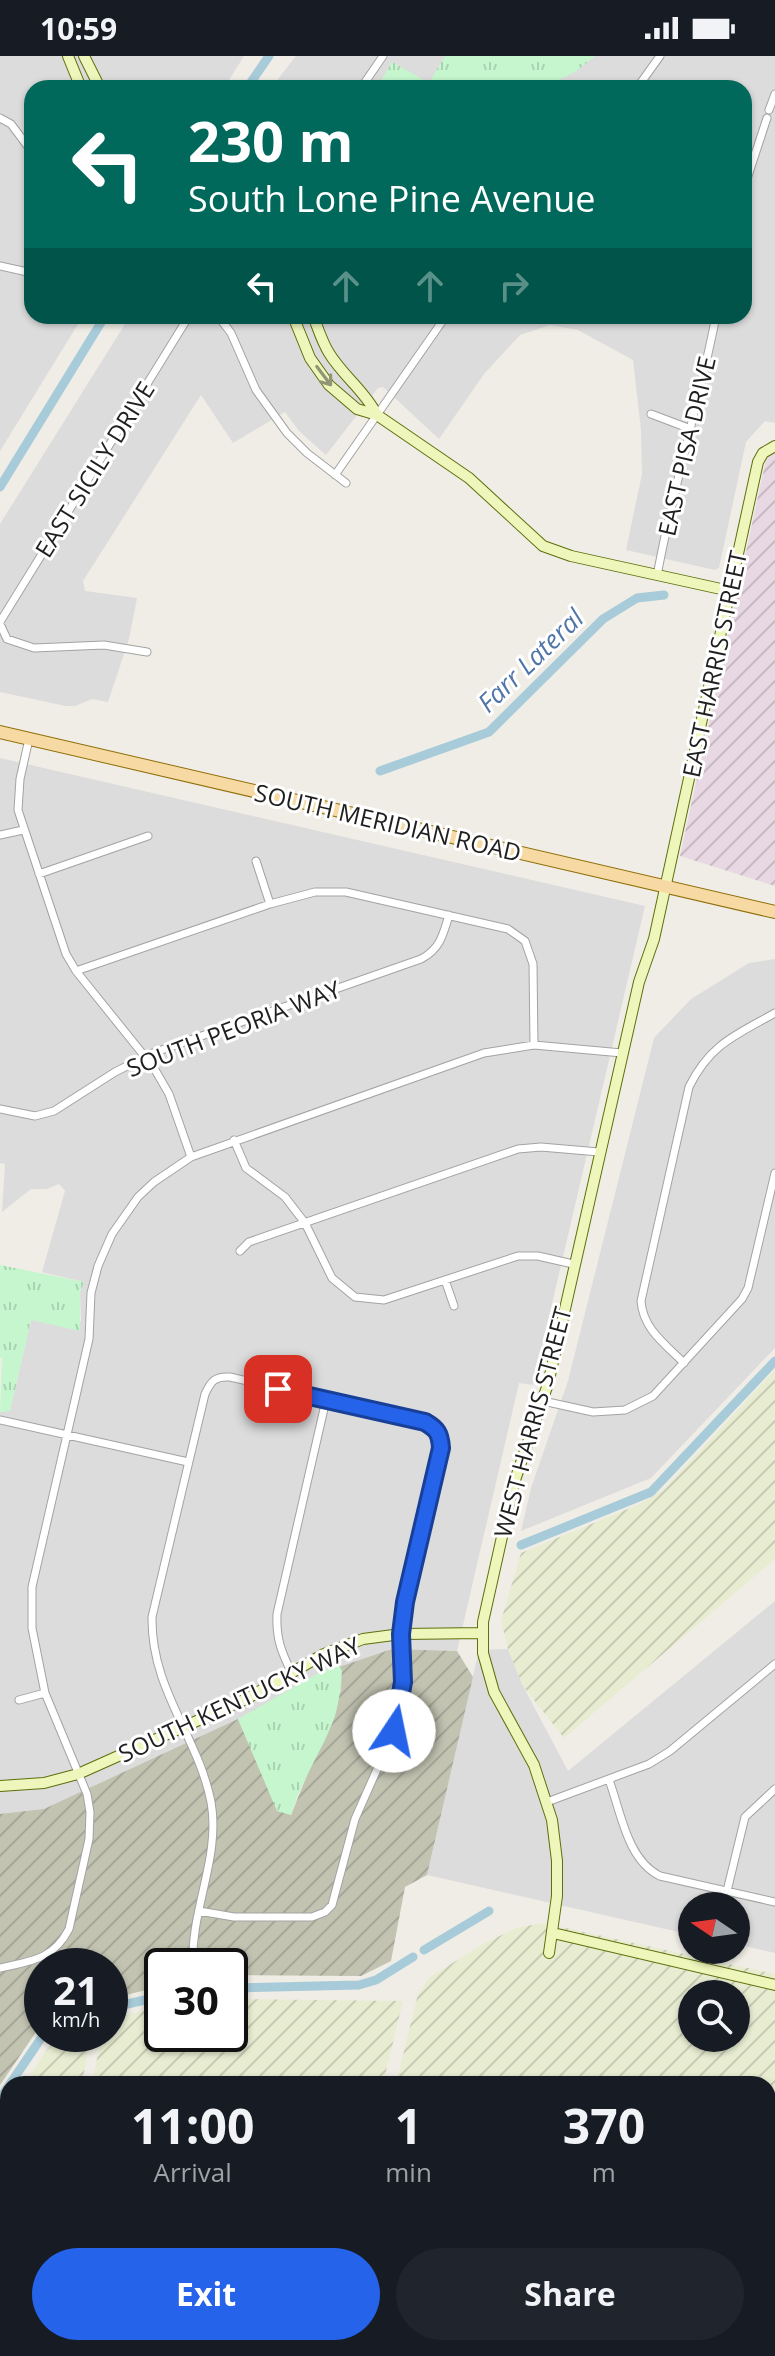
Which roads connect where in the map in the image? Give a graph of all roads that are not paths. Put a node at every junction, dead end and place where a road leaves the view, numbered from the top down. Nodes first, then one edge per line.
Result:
1 (68, 56) edge
2 (84, 56) edge
3 (383, 56) edge
4 (660, 56) edge
5 (78, 80) edge
6 (96, 80) edge
7 (366, 80) edge
8 (643, 80) edge
9 (775, 94) edge
10 (0, 118) edge
11 (24, 141) edge
12 (752, 163) edge
13 (0, 266) edge
14 (24, 271) edge
15 (184, 324) edge
16 (224, 324) edge
17 (296, 324) edge
18 (316, 324) edge
19 (440, 324) edge
20 (714, 324) edge
21 (651, 414) dead end
22 (377, 415) junction
23 (688, 428) junction
24 (774, 446) edge
25 (335, 475) junction
26 (346, 483) dead end
27 (657, 576) junction
28 (730, 591) junction
29 (1, 626) edge
30 (147, 652) dead end
31 (0, 732) edge
32 (29, 739) junction
33 (23, 830) junction
34 (0, 835) edge
35 (148, 836) dead end
36 (256, 861) dead end
37 (39, 874) junction
38 (666, 887) junction
39 (270, 904) junction
40 (775, 912) edge
41 (449, 915) junction
42 (76, 971) junction
43 (775, 1013) edge
44 (534, 1045) junction
45 (622, 1053) junction
46 (145, 1057) junction
47 (0, 1109) edge
48 (234, 1140) junction
49 (599, 1152) junction
50 (191, 1157) junction
51 (775, 1173) edge
52 (305, 1223) junction
53 (240, 1251) dead end
54 (573, 1264) junction
55 (445, 1280) junction
56 (454, 1306) dead end
57 (684, 1363) junction
58 (326, 1400) junction
59 (543, 1401) junction
60 (0, 1420) edge
61 (67, 1434) junction
62 (188, 1462) junction
63 (483, 1633) junction
64 (401, 1634) junction
65 (775, 1664) edge
66 (292, 1673) junction
67 (45, 1693) junction
68 (19, 1700) dead end
69 (182, 1727) junction
70 (78, 1774) junction
71 (609, 1780) junction
72 (0, 1786) edge
73 (775, 1789) edge
74 (547, 1802) junction
75 (727, 1891) junction
76 (775, 1902) edge
77 (199, 1911) junction
78 (553, 1933) junction
79 (195, 1948) edge
80 (549, 1953) dead end
81 (0, 1968) edge
82 (775, 1985) edge

1 - 5 street
2 - 6 street
3 - 7 street
4 - 8 street
9 - 12 street
10 - 11 street
13 - 14 street
15 - 29 street, EAST SICILY DRIVE
16 - 25 street
17 -> 22 street
18 - 22 street
19 - 22 street
20 - 23 street, EAST PISA DRIVE
21 - 23 street
22 - 25 street
22 - 27 street
23 - 27 street, EAST PISA DRIVE
24 - 28 street, EAST HARRIS STREET
25 - 26 street
27 - 28 street
28 - 38 street, EAST HARRIS STREET
29 - 30 street
31 - 32 main road, SOUTH MERIDIAN ROAD
32 - 33 street
32 - 38 main road, SOUTH MERIDIAN ROAD
33 - 34 street
33 - 37 street
35 - 37 street
36 - 39 street
37 - 42 street
38 - 40 main road, SOUTH MERIDIAN ROAD
38 - 45 street, WEST HARRIS STREET
39 - 41 street
39 - 42 street
41 - 44 street
41 - 46 street, SOUTH PEORIA WAY
42 - 46 street
43 - 57 street
44 - 45 street
44 - 48 street
45 - 49 street, WEST HARRIS STREET
46 - 47 street, SOUTH PEORIA WAY
46 - 50 street
48 - 50 street
48 - 52 street
49 - 52 street
49 - 54 street, WEST HARRIS STREET
50 - 61 street
51 - 57 street
52 - 53 street
52 - 55 street
54 - 55 street
54 - 59 street, WEST HARRIS STREET
55 - 56 street
57 - 59 street
58 - 62 street
58 - 64 street
58 - 66 street
59 - 63 street, WEST HARRIS STREET
60 - 61 street
61 - 62 street
61 - 67 street
62 - 69 street
63 - 64 street, SOUTH KENTUCKY WAY
63 - 74 street, WEST HARRIS STREET
64 - 66 street, SOUTH KENTUCKY WAY
64 - 77 street
65 - 71 street
66 - 69 street, SOUTH KENTUCKY WAY
67 - 68 street
67 - 70 street
69 - 70 street, SOUTH KENTUCKY WAY
69 - 77 street
70 - 72 street, SOUTH KENTUCKY WAY
70 - 81 street
71 - 74 street
71 - 75 street
73 - 75 street
74 - 78 street, WEST HARRIS STREET
75 - 76 street
77 - 79 street
78 - 80 street, WEST HARRIS STREET
78 - 82 street

